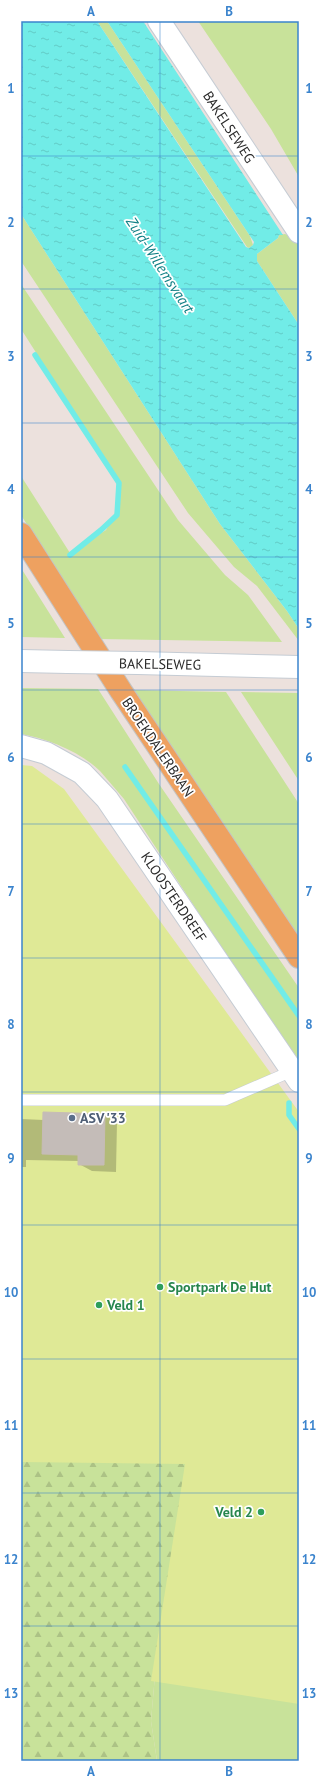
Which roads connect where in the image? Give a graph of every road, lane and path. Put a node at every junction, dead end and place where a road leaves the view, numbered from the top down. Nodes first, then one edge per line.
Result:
1 (159, 21) edge
2 (299, 232) edge
3 (21, 534) edge
4 (21, 661) edge
5 (299, 667) edge
6 (21, 746) edge
7 (299, 957) edge
8 (295, 1076) edge
9 (21, 1100) edge

1 - 2 street, BAKELSEWEG
3 - 7 main road, BROEKDALERBAAN
4 - 5 street, BAKELSEWEG, bridge
6 - 8 street, KLOOSTERDREEF
8 - 9 lane

